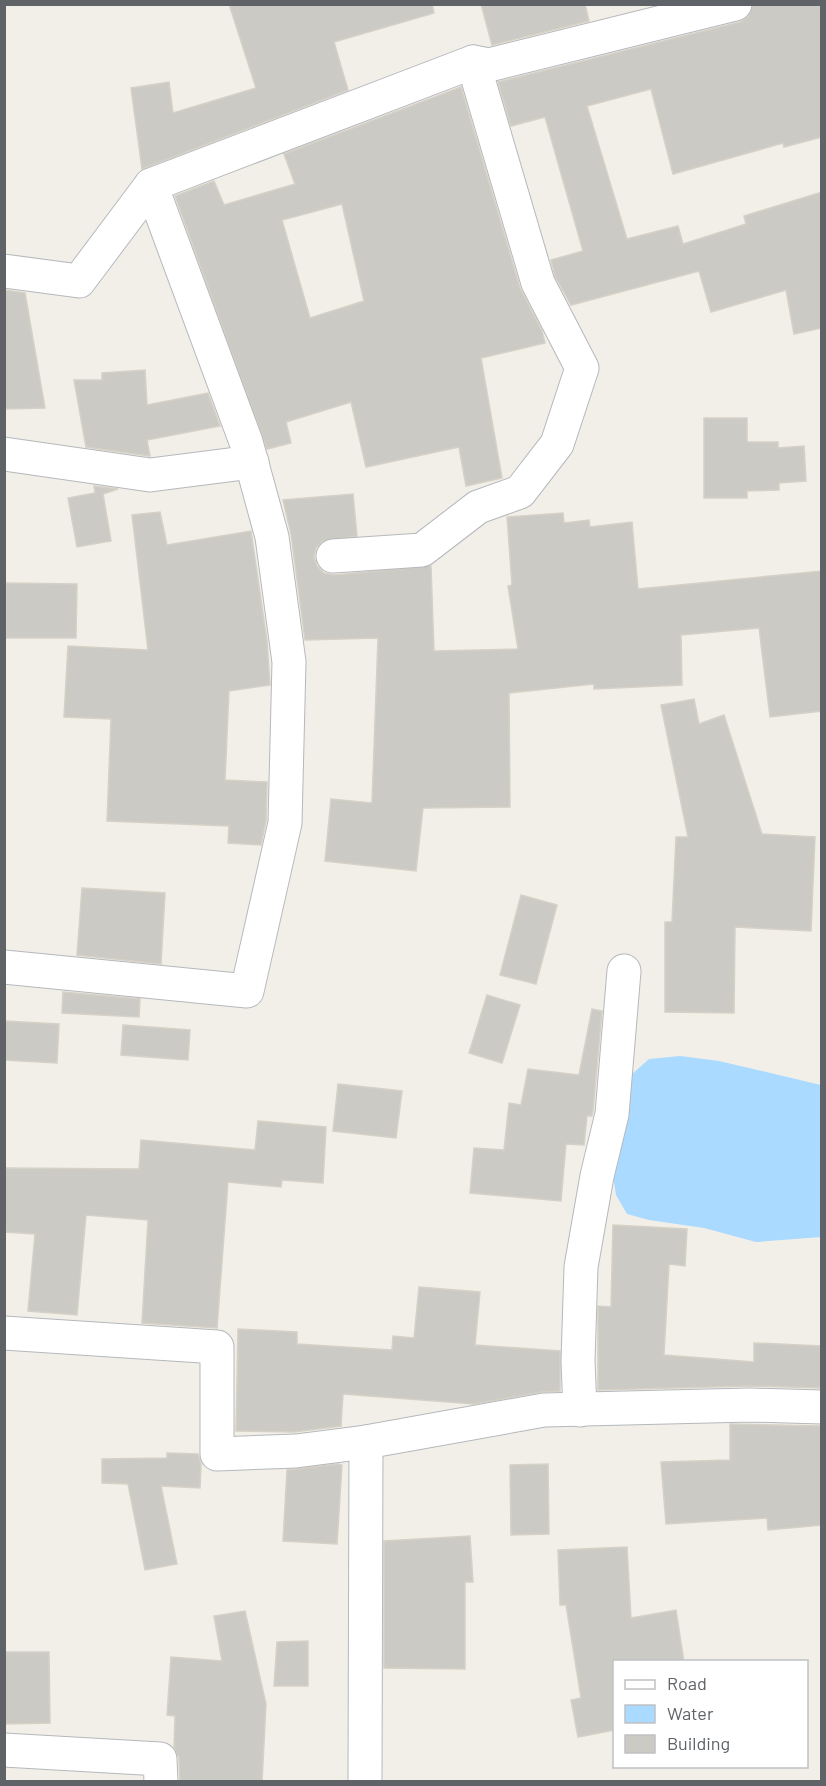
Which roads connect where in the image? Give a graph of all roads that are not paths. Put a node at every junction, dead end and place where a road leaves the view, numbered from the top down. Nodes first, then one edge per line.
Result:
1 (735, 4) edge
2 (473, 62) junction
3 (151, 185) junction
4 (4, 271) edge
5 (4, 454) edge
6 (252, 462) junction
7 (333, 556) dead end
8 (4, 967) edge
9 (624, 972) dead end
10 (4, 1333) edge
11 (822, 1407) edge
12 (580, 1410) junction
13 (366, 1442) junction
14 (4, 1750) edge
15 (160, 1782) edge
16 (365, 1782) edge

1 - 2 street
2 - 3 street
2 - 7 street
3 - 4 street
3 - 6 street
5 - 6 street
6 - 8 street
9 - 12 street
10 - 13 street
11 - 12 street
12 - 13 street
13 - 16 street
14 - 15 street

